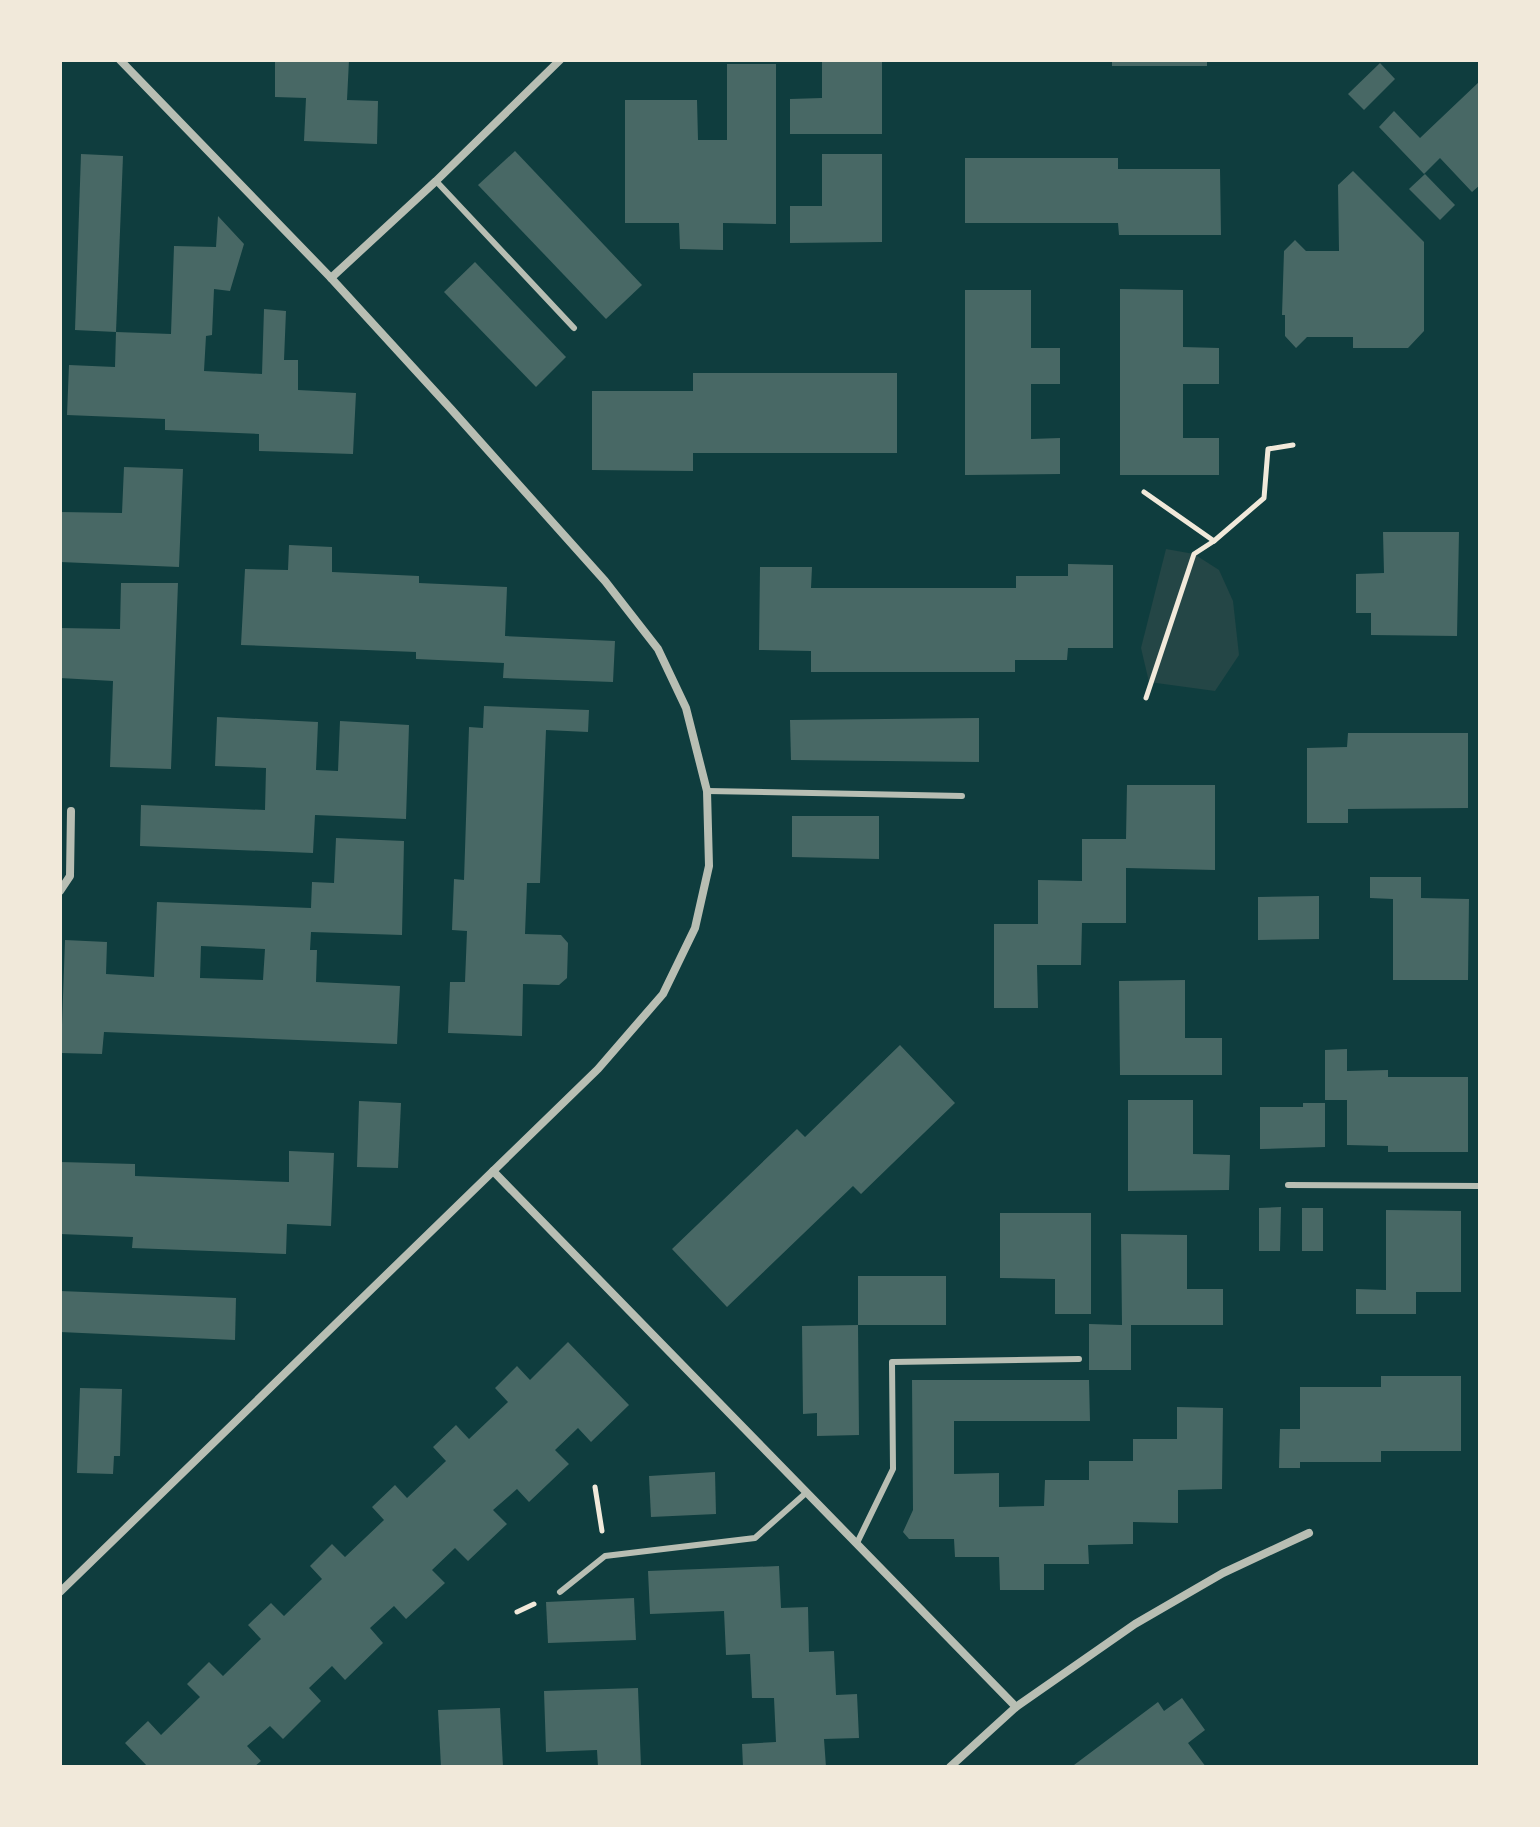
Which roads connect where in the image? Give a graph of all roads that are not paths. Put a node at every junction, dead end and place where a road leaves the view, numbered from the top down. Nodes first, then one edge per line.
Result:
1 (120, 60) edge
2 (560, 60) edge
3 (436, 181) junction
4 (331, 278) junction
5 (574, 328) dead end
6 (707, 791) junction
7 (962, 796) dead end
8 (71, 811) dead end
9 (60, 891) edge
10 (493, 1171) junction
11 (1288, 1185) dead end
12 (1480, 1186) edge
13 (1079, 1359) dead end
14 (807, 1492) junction
15 (1309, 1533) dead end
16 (857, 1543) junction
17 (60, 1592) edge
18 (560, 1592) dead end
19 (1016, 1707) junction
20 (950, 1767) edge

1 - 4 street
2 - 3 street
3 - 4 street
3 - 5 lane
4 - 6 street
6 - 7 lane
6 - 10 street
8 - 9 street
10 - 14 street
10 - 17 street
11 - 12 lane
13 - 16 lane
14 - 16 street
14 - 18 lane
15 - 19 street
16 - 19 street
19 - 20 street

